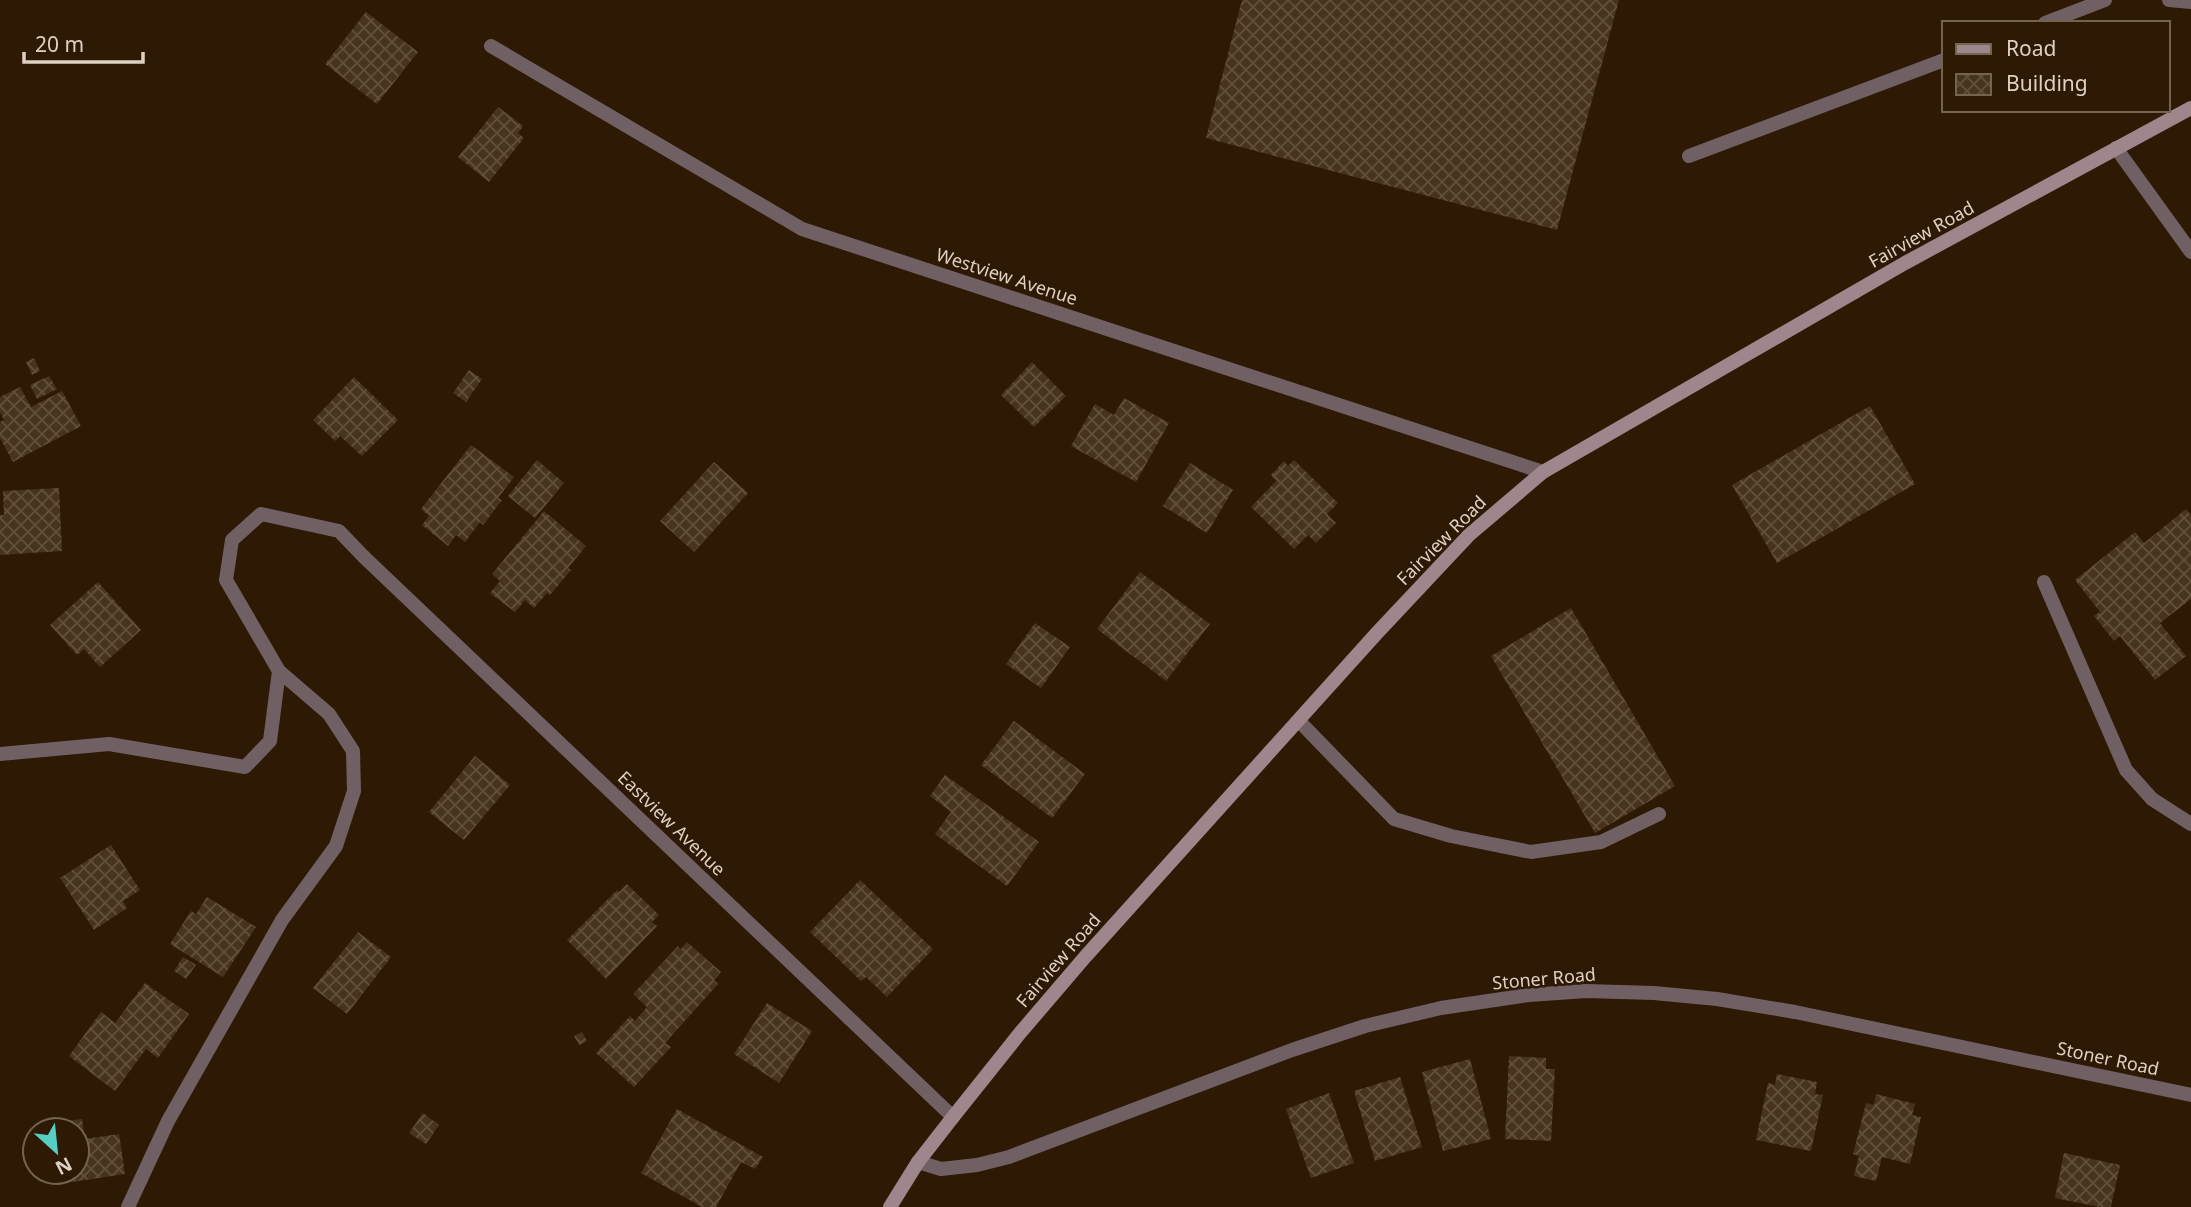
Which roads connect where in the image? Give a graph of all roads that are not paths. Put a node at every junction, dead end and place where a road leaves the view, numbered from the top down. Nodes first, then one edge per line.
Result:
1 (2105, 0) edge
2 (2169, 0) edge
3 (2191, 2) edge
4 (2050, 21) edge
5 (491, 46) dead end
6 (1942, 61) edge
7 (2191, 108) edge
8 (2116, 148) junction
9 (1689, 156) dead end
10 (2191, 252) edge
11 (1543, 472) junction
12 (2043, 582) dead end
13 (279, 671) junction
14 (1299, 721) junction
15 (0, 754) edge
16 (1659, 814) dead end
17 (2191, 824) edge
18 (2191, 1095) edge
19 (953, 1116) junction
20 (918, 1163) junction
21 (128, 1207) edge
22 (890, 1207) edge

1 - 4 street
2 - 3 street
5 - 11 street, Westview Avenue
6 - 9 street
7 - 8 main road, Fairview Road
8 - 10 street
8 - 11 main road, Fairview Road
11 - 14 main road, Fairview Road
12 - 17 street
13 - 15 street
13 - 19 street, Eastview Avenue
13 - 21 street
14 - 16 street
14 - 19 main road, Fairview Road
18 - 20 street, Stoner Road
19 - 20 main road, Fairview Road
20 - 22 main road, Fairview Road

